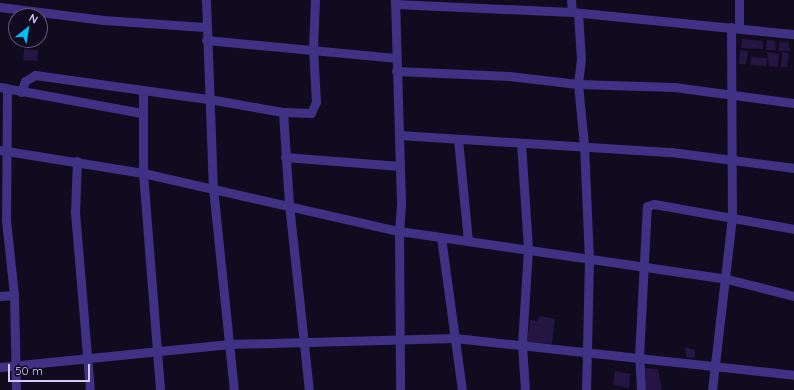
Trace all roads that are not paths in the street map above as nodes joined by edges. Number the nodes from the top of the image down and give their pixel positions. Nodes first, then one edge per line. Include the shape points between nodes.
1 (206, 0) edge
2 (315, 0) edge
3 (571, 0) edge
4 (739, 0) edge
5 (395, 2) edge
6 (0, 7) edge
7 (575, 13) junction
8 (205, 27) junction
9 (735, 28) junction
10 (794, 34) edge
11 (206, 40) junction
12 (313, 49) junction
13 (395, 58) junction
14 (396, 72) junction
15 (578, 84) junction
16 (4, 88) edge
17 (143, 90) junction
18 (22, 92) junction
19 (732, 96) junction
20 (209, 99) junction
21 (794, 103) edge
22 (283, 112) junction
23 (142, 113) junction
24 (399, 134) junction
25 (458, 139) junction
26 (521, 143) junction
27 (584, 145) junction
28 (3, 150) edge
29 (285, 157) junction
30 (733, 160) junction
31 (77, 161) junction
32 (400, 166) junction
33 (794, 168) edge
34 (143, 173) junction
35 (213, 188) junction
36 (289, 204) junction
37 (732, 218) junction
38 (3, 220) edge
39 (794, 229) edge
40 (398, 231) junction
41 (441, 237) junction
42 (468, 241) junction
43 (528, 249) junction
44 (589, 260) junction
45 (644, 268) junction
46 (723, 278) junction
47 (14, 295) junction
48 (0, 296) edge
49 (794, 296) edge
50 (455, 338) junction
51 (400, 340) junction
52 (230, 344) junction
53 (305, 344) junction
54 (522, 345) junction
55 (157, 351) junction
56 (588, 352) junction
57 (639, 357) junction
58 (89, 359) junction
59 (15, 366) junction
60 (0, 367) edge
61 (714, 367) junction
62 (794, 375) edge
63 (16, 390) edge
64 (90, 390) edge
65 (160, 390) edge
66 (234, 390) edge
67 (309, 390) edge
68 (400, 390) edge
69 (462, 390) edge
70 (525, 390) edge
71 (586, 390) edge
72 (641, 390) edge
73 (712, 390) edge

1 - 8 street
2 - 12 street
3 - 7 street
4 - 9 street
5 - 7 street
5 - 13 street
6 - 8 street via 103,20
7 - 9 street
7 - 15 street via 581,59
8 - 11 street
9 - 10 street
9 - 19 street
11 - 12 street
11 - 20 street
12 - 13 street
12 - 22 street via 315,108 306,114
13 - 14 street
14 - 15 street via 509,76
14 - 24 street
15 - 19 street via 674,87
15 - 27 street
16 - 18 street
16 - 28 street
17 - 18 street via 35,75 25,81
17 - 20 street
17 - 23 street
18 - 23 street via 126,108
19 - 21 street
19 - 30 street
20 - 22 street
20 - 35 street
22 - 29 street
23 - 34 street
24 - 25 street
24 - 32 street
25 - 26 street
25 - 42 street
26 - 27 street
26 - 43 street
27 - 30 street
27 - 44 street
28 - 31 street
28 - 38 street
29 - 32 street
29 - 36 street
30 - 33 street
30 - 37 street
31 - 34 street
31 - 58 street via 75,212
32 - 40 street
34 - 35 street
34 - 55 street
35 - 36 street
35 - 52 street
36 - 40 street
36 - 53 street
37 - 39 street
37 - 45 street via 650,204 646,209
37 - 46 street
38 - 47 street
40 - 41 street
40 - 51 street
41 - 42 street
41 - 50 street
42 - 43 street
43 - 44 street
43 - 54 street
44 - 45 street
44 - 56 street
45 - 46 street
45 - 57 street
46 - 49 street
46 - 61 street
47 - 48 street
47 - 59 street
50 - 51 street
50 - 54 street
50 - 69 street
51 - 53 street
51 - 68 street
52 - 53 street
52 - 55 street
52 - 66 street
53 - 67 street
54 - 56 street
54 - 70 street
55 - 58 street
55 - 65 street
56 - 57 street
56 - 71 street
57 - 61 street
57 - 72 street
58 - 59 street
58 - 64 street
59 - 60 street
59 - 63 street
61 - 62 street
61 - 73 street

